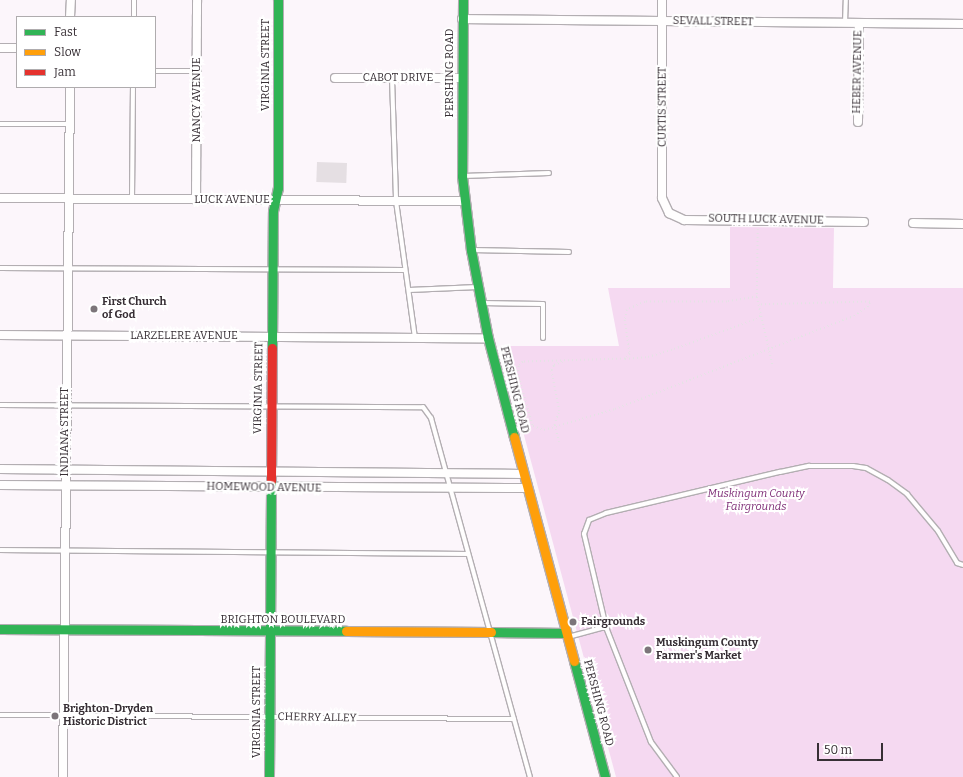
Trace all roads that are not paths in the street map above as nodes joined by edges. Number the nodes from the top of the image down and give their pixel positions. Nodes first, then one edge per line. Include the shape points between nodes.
1 (70, 0) edge
2 (134, 0) edge
3 (197, 0) edge
4 (278, 0) edge
5 (463, 0) edge
6 (662, 0) edge
7 (846, 0) edge
8 (70, 16) edge
9 (134, 16) edge
10 (462, 19) junction
11 (662, 22) junction
12 (845, 23) junction
13 (859, 23) junction
14 (963, 24) edge
15 (0, 48) edge
16 (16, 48) edge
17 (156, 71) edge
18 (197, 72) junction
19 (335, 78) dead end
20 (392, 78) junction
21 (462, 78) junction
22 (70, 88) edge
23 (133, 88) edge
24 (858, 122) dead end
25 (0, 124) edge
26 (69, 124) junction
27 (549, 173) dead end
28 (462, 176) junction
29 (0, 198) edge
30 (69, 198) junction
31 (132, 199) junction
32 (196, 200) junction
33 (275, 200) junction
34 (396, 201) junction
35 (464, 201) junction
36 (669, 213) joint
37 (864, 222) dead end
38 (913, 223) dead end
39 (963, 224) edge
40 (471, 250) junction
41 (569, 252) dead end
42 (66, 267) junction
43 (0, 268) edge
44 (273, 270) junction
45 (405, 270) junction
46 (478, 287) junction
47 (409, 290) junction
48 (481, 303) junction
49 (0, 335) edge
50 (66, 336) junction
51 (272, 337) junction
52 (415, 338) junction
53 (488, 338) junction
54 (543, 338) dead end
55 (0, 405) edge
56 (65, 405) junction
57 (271, 406) junction
58 (0, 469) edge
59 (65, 470) junction
60 (270, 471) junction
61 (445, 473) junction
62 (523, 474) junction
63 (0, 485) edge
64 (65, 486) junction
65 (270, 488) junction
66 (527, 488) junction
67 (450, 489) junction
68 (0, 550) edge
69 (65, 550) junction
70 (270, 552) junction
71 (467, 554) junction
72 (963, 565) edge
73 (606, 627) junction
74 (0, 629) edge
75 (64, 630) junction
76 (270, 632) junction
77 (489, 634) junction
78 (567, 635) junction
79 (0, 715) edge
80 (63, 715) junction
81 (270, 717) junction
82 (514, 720) junction
83 (63, 777) edge
84 (269, 777) edge
85 (530, 777) edge
86 (605, 777) edge
87 (677, 777) edge

1 - 8 street
2 - 9 lane
3 - 18 street, NANCY AVENUE
4 - 33 street, VIRGINIA STREET
5 - 10 street, PERSHING ROAD
6 - 11 street, CURTIS STREET
7 - 12 lane
10 - 11 street, SEVALL STREET
10 - 21 street, PERSHING ROAD
11 - 12 street, SEVALL STREET
11 - 36 street, CURTIS STREET via 662,198
12 - 13 street, SEVALL STREET
13 - 14 street, SEVALL STREET
13 - 24 street, HEBER AVENUE
15 - 16 street
17 - 18 lane
18 - 32 street, NANCY AVENUE
19 - 20 street, CABOT DRIVE
20 - 21 street, CABOT DRIVE
20 - 34 lane
21 - 28 street, PERSHING ROAD
22 - 26 street, INDIANA STREET
23 - 31 lane
25 - 26 lane
26 - 30 street, INDIANA STREET
27 - 28 lane
28 - 35 street, PERSHING ROAD
29 - 30 street, LUCK AVENUE
30 - 31 street, LUCK AVENUE
30 - 42 street, INDIANA STREET
31 - 32 street, LUCK AVENUE
32 - 33 street, LUCK AVENUE
33 - 34 street, LUCK AVENUE
33 - 44 street, VIRGINIA STREET
34 - 35 street, LUCK AVENUE
34 - 45 lane
35 - 40 street, PERSHING ROAD
36 - 37 street, SOUTH LUCK AVENUE via 684,220
38 - 39 street
40 - 41 lane
40 - 46 street, PERSHING ROAD
42 - 43 lane
42 - 44 lane
42 - 50 street, INDIANA STREET
44 - 45 lane
44 - 51 street, VIRGINIA STREET
45 - 47 lane
46 - 47 lane
46 - 48 street, PERSHING ROAD
47 - 52 lane
48 - 53 street, PERSHING ROAD
48 - 54 lane via 543,304
49 - 50 street, LARZELERE AVENUE
50 - 51 street, LARZELERE AVENUE
50 - 56 street, INDIANA STREET
51 - 52 street, LARZELERE AVENUE
51 - 57 street, VIRGINIA STREET
52 - 53 street, LARZELERE AVENUE
53 - 62 street, PERSHING ROAD
55 - 56 lane
56 - 57 lane
56 - 59 street, INDIANA STREET
57 - 60 street, VIRGINIA STREET
57 - 61 lane via 423,407 431,418
58 - 59 street, HOMEWOOD AVENUE
59 - 60 street, HOMEWOOD AVENUE
59 - 64 street, INDIANA STREET
60 - 61 street, HOMEWOOD AVENUE
60 - 65 street, VIRGINIA STREET
61 - 62 street, HOMEWOOD AVENUE
61 - 67 lane
62 - 66 street, PERSHING ROAD
63 - 64 street, HOMEWOOD AVENUE
64 - 65 street, HOMEWOOD AVENUE
64 - 69 street, INDIANA STREET
65 - 67 street, HOMEWOOD AVENUE
65 - 70 street, VIRGINIA STREET
66 - 67 street, HOMEWOOD AVENUE
66 - 78 street, PERSHING ROAD
67 - 71 lane
68 - 69 lane
69 - 70 lane
69 - 75 street, INDIANA STREET
70 - 71 lane
70 - 76 street, VIRGINIA STREET
71 - 77 lane
72 - 73 lane via 957,564 920,507 888,480 866,468 810,466 606,513 590,520 584,534
73 - 78 lane
73 - 87 lane via 651,742
74 - 75 street, BRIGHTON BOULEVARD
75 - 76 street, BRIGHTON BOULEVARD
75 - 80 street, INDIANA STREET
76 - 77 street, BRIGHTON BOULEVARD
76 - 81 street, VIRGINIA STREET
77 - 78 street, BRIGHTON BOULEVARD
77 - 82 lane
78 - 86 street, PERSHING ROAD
79 - 80 lane, CHERRY ALLEY
80 - 81 lane, CHERRY ALLEY
80 - 83 street, INDIANA STREET
81 - 82 lane, CHERRY ALLEY
81 - 84 street, VIRGINIA STREET
82 - 85 lane

